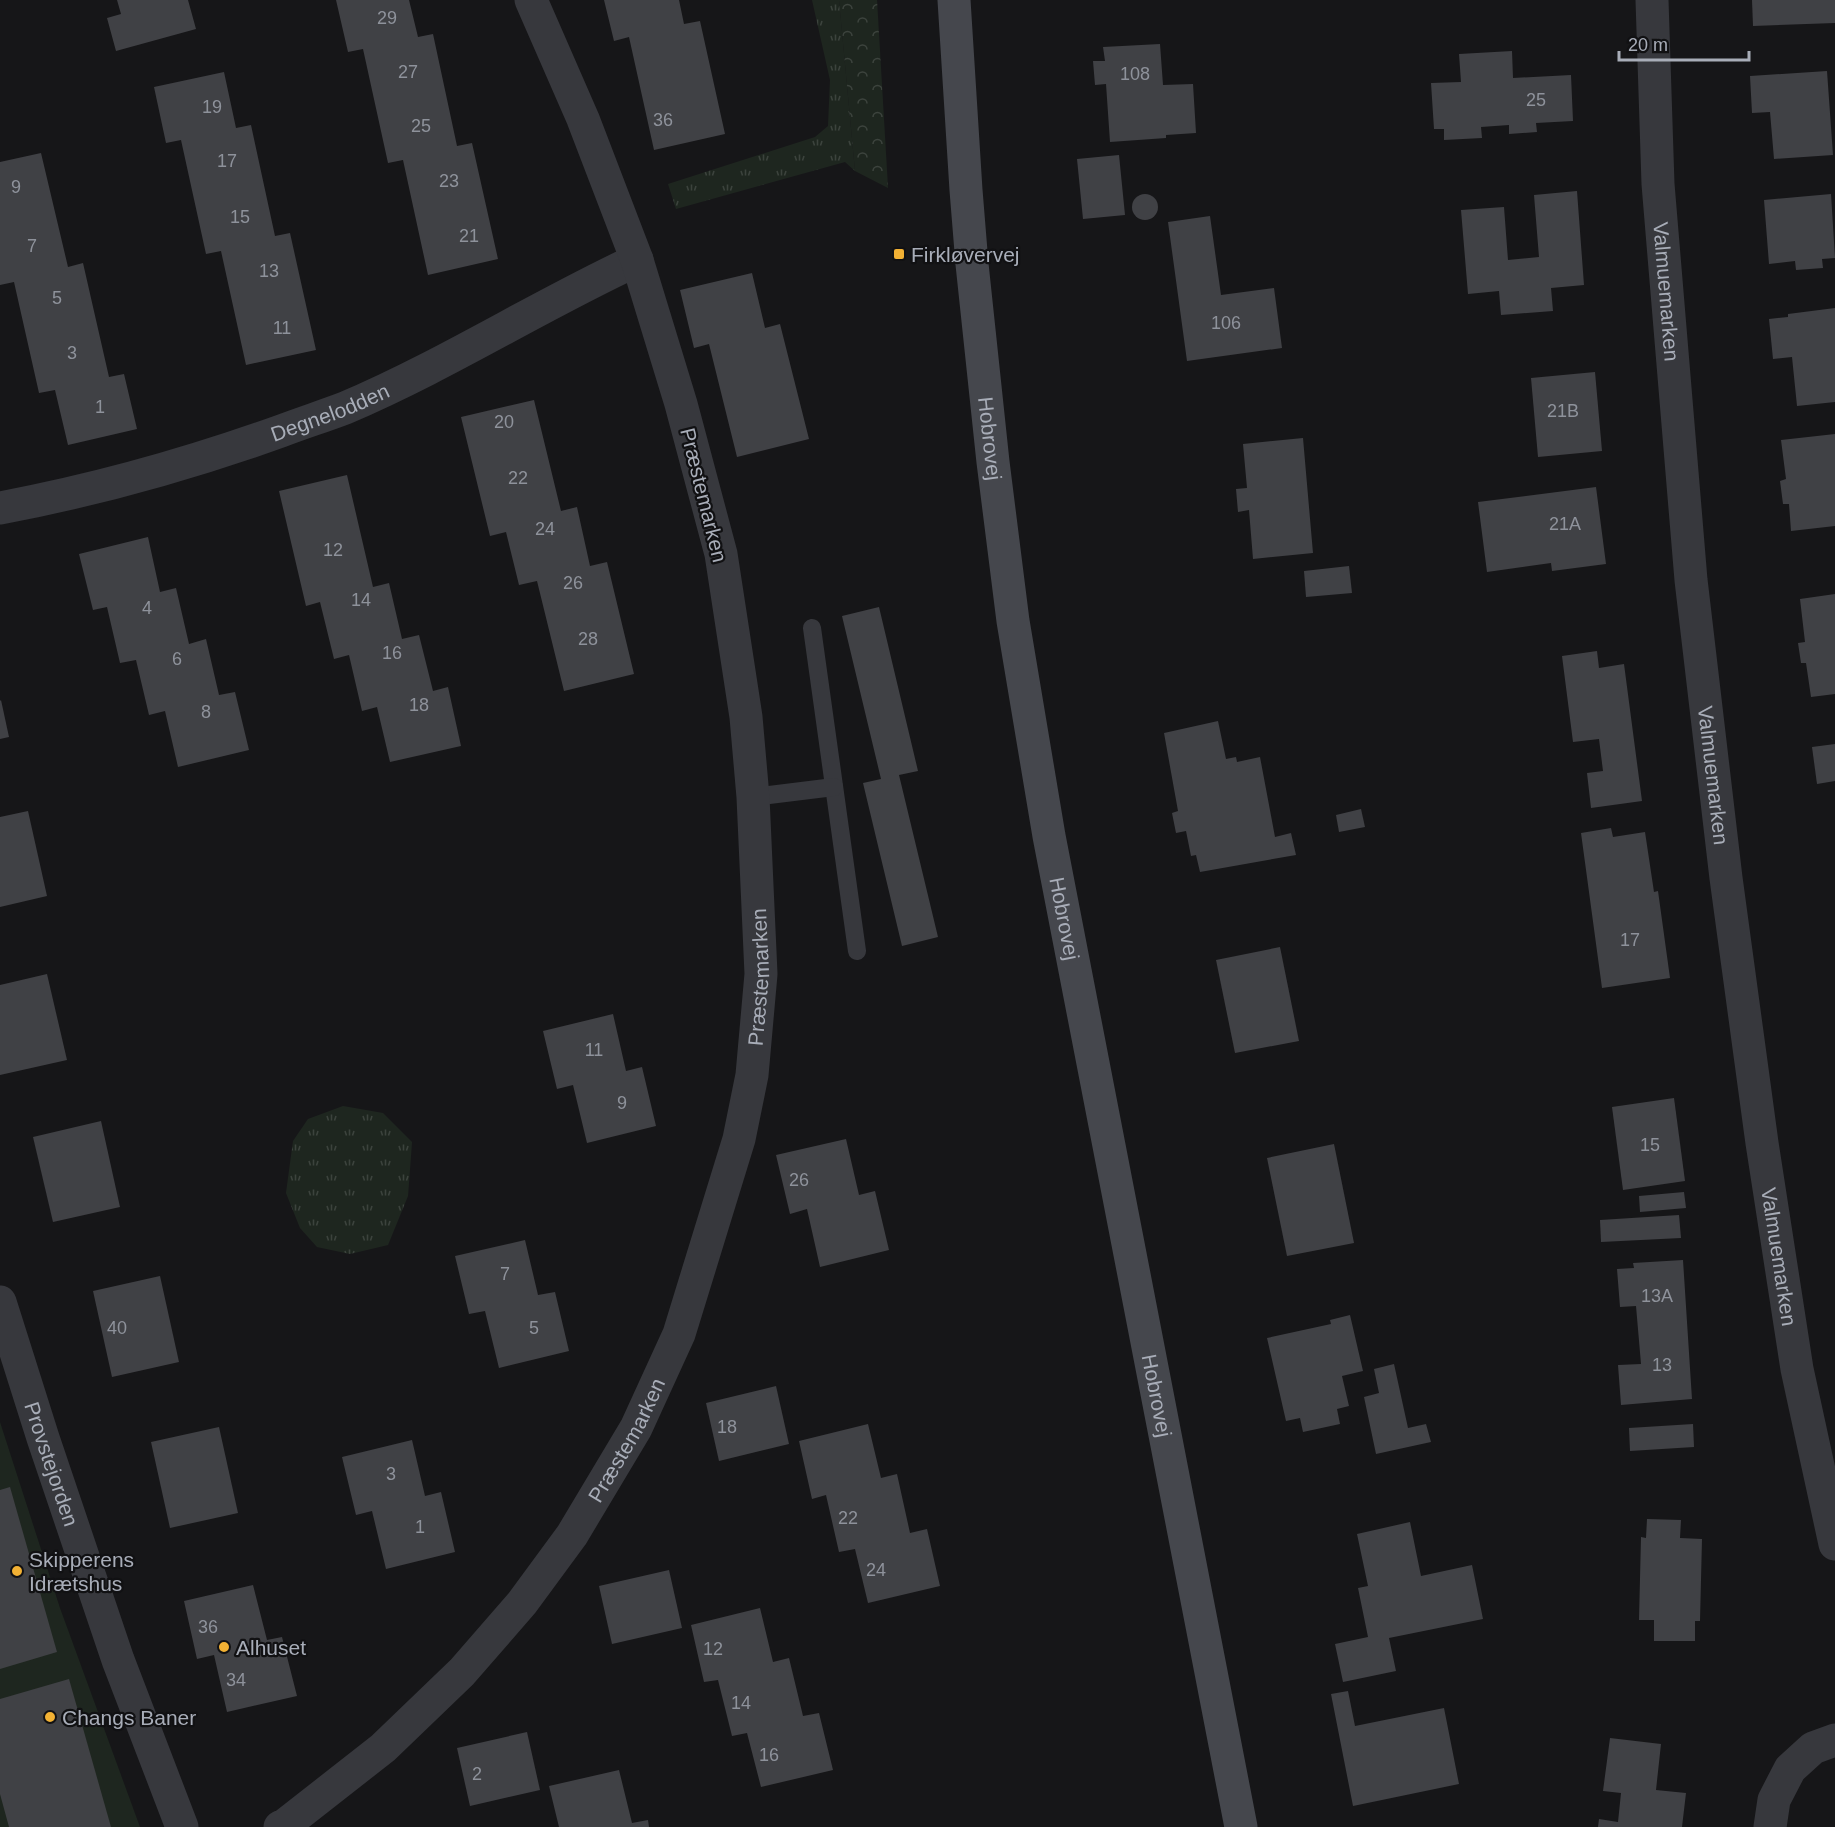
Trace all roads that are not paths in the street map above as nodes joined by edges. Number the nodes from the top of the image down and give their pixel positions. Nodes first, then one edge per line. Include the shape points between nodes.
1 (531, 0) edge
2 (954, 0) edge
3 (1652, 0) edge
4 (637, 260) junction
5 (0, 508) edge
6 (812, 628) dead end
7 (834, 787) junction
8 (753, 797) junction
9 (857, 951) dead end
10 (0, 1302) edge
11 (1835, 1544) edge
12 (1835, 1740) edge
13 (182, 1827) edge
14 (280, 1827) edge
15 (1241, 1827) edge
16 (1770, 1827) edge

1 - 4 street, Præstemarken via 584,119
2 - 15 main road, Hobrovej via 972,264 1014,621 1049,836
3 - 11 street, Valmuemarken via 1661,231 1691,580 1726,878 1761,1143 1795,1358
4 - 5 street, Degnelodden via 345,408 151,474
4 - 8 street, Præstemarken via 721,554 746,717
6 - 7 lane
7 - 8 lane
7 - 9 lane
8 - 14 street, Præstemarken via 761,974 752,1075 739,1139 679,1334 623,1452 572,1535 522,1604 462,1672 383,1748
10 - 13 street, Provstejorden via 115,1649
12 - 16 street via 1814,1748 1790,1769 1774,1800

